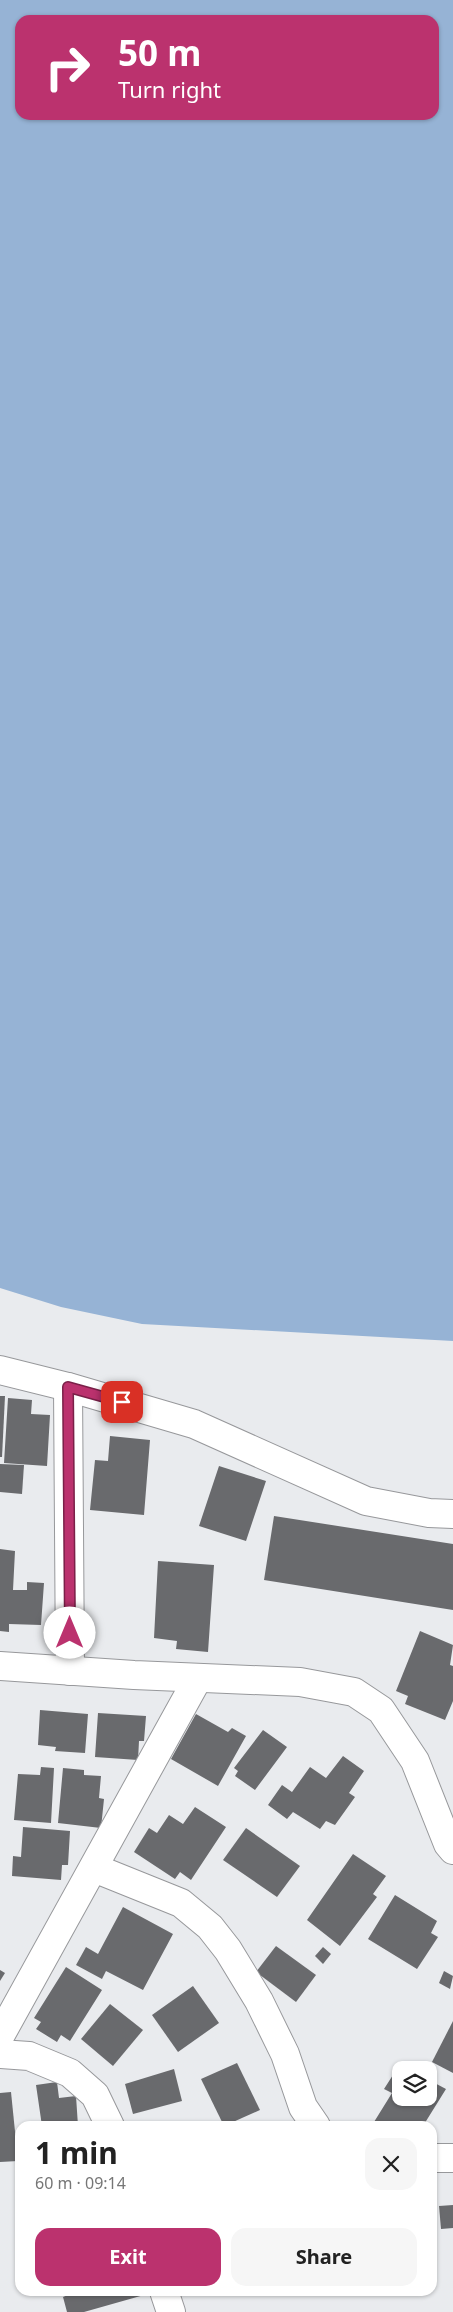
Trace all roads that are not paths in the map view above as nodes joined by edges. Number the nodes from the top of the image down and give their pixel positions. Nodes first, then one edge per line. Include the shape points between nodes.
1 (0, 1370) edge
2 (68, 1387) junction
3 (453, 1514) edge
4 (0, 1666) edge
5 (70, 1670) junction
6 (198, 1678) junction
7 (453, 1850) edge
8 (94, 1868) junction
9 (0, 2036) edge
10 (0, 2054) edge
11 (108, 2121) edge
12 (313, 2121) edge
13 (437, 2158) edge
14 (453, 2158) edge
15 (166, 2296) edge
16 (171, 2312) edge

1 - 2 street
2 - 3 street via 194,1424 366,1501 429,1513
2 - 5 street
4 - 5 street
5 - 6 street
6 - 7 street via 300,1682 354,1692 381,1710 415,1761
6 - 8 street
8 - 9 street
8 - 12 street via 181,1903 210,1927 259,2001 285,2054 303,2107
10 - 11 street via 29,2056 70,2073 95,2095
13 - 14 street
15 - 16 street

